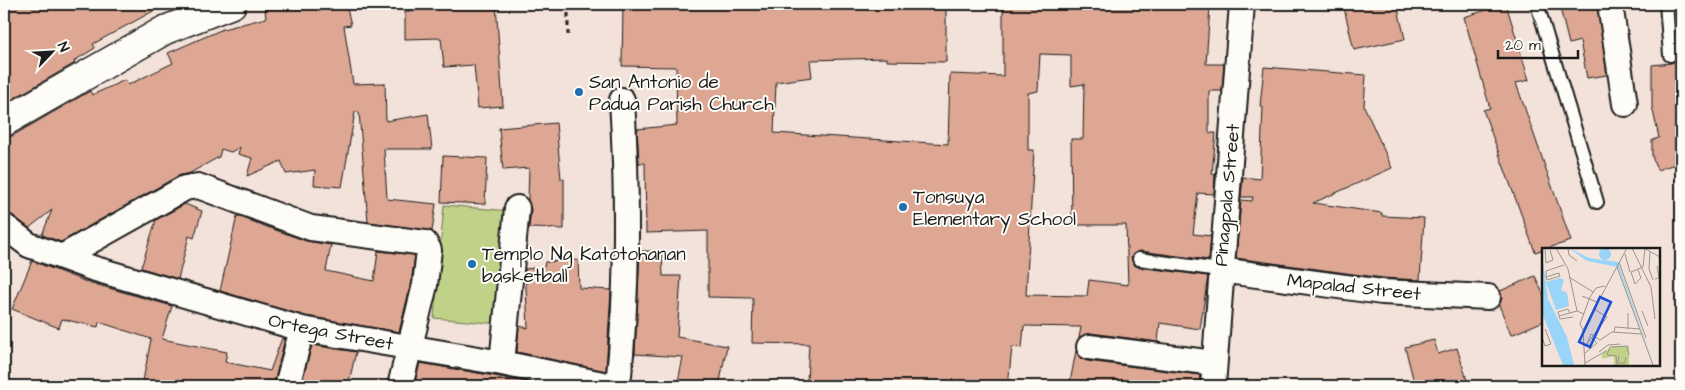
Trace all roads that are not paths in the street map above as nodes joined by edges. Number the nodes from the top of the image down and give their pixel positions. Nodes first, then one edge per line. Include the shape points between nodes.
1 (232, 4) edge
2 (1242, 4) edge
3 (1536, 4) edge
4 (1610, 4) edge
5 (1666, 4) edge
6 (1670, 56) dead end
7 (622, 100) dead end
8 (1625, 104) dead end
9 (4, 122) edge
10 (1597, 202) dead end
11 (517, 208) dead end
12 (4, 226) edge
13 (62, 257) junction
14 (1139, 259) dead end
15 (1220, 270) junction
16 (1488, 296) dead end
17 (302, 329) junction
18 (409, 346) junction
19 (1088, 347) dead end
20 (502, 362) junction
21 (1214, 375) edge
22 (287, 386) edge
23 (400, 386) edge
24 (612, 386) edge
25 (618, 386) edge

1 - 9 main road via 166,30
2 - 15 street, Pinagpala Street
3 - 10 lane
4 - 8 street
5 - 6 lane
7 - 25 street via 627,212 626,311
11 - 20 street
12 - 13 street, Ortega Street via 30,245
13 - 17 street, Ortega Street
13 - 18 street via 185,188 198,186 311,228 418,241 425,243 429,250 425,285
14 - 15 lane
15 - 16 street, Mapalad Street via 1382,292
15 - 21 street, Pinagpala Street
17 - 18 street, Ortega Street
17 - 22 street
18 - 20 street, Ortega Street
18 - 23 street
19 - 21 street
20 - 24 street, Ortega Street

